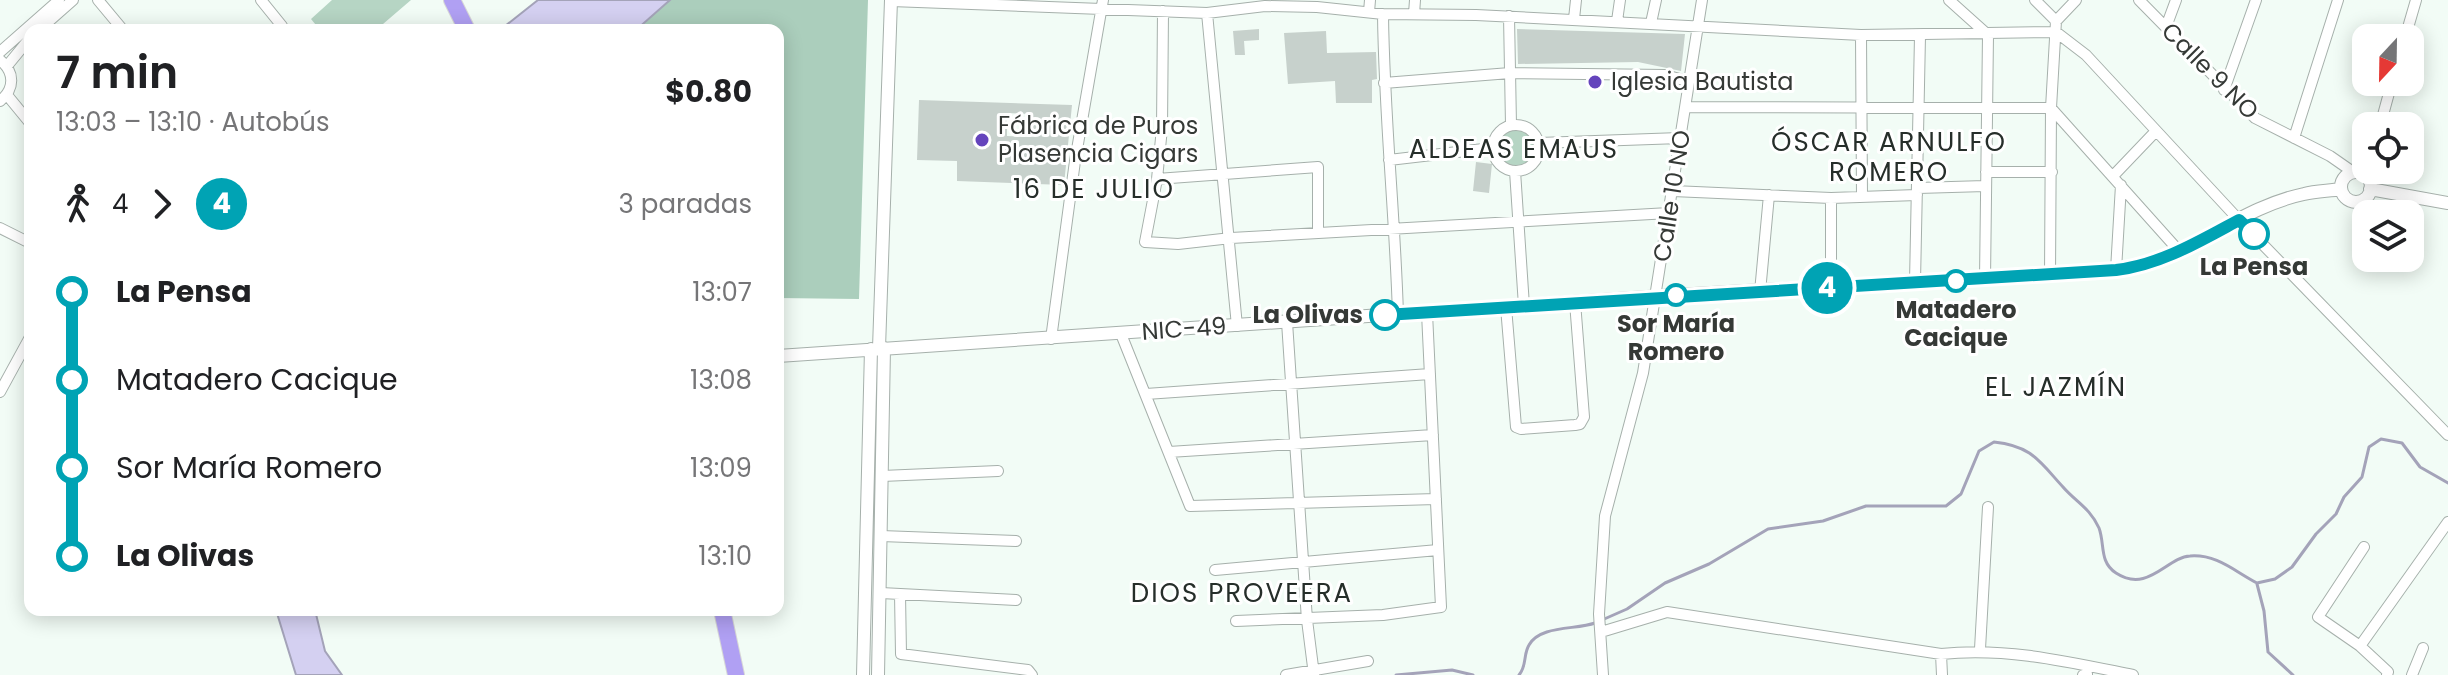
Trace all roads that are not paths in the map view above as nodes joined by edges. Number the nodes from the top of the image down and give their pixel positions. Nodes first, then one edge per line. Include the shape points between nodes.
1 (59, 0) edge
2 (73, 0) edge
3 (98, 0) edge
4 (261, 0) edge
5 (452, 0) edge
6 (891, 0) edge
7 (1370, 0) edge
8 (1415, 0) edge
9 (1478, 0) edge
10 (1576, 0) edge
11 (1620, 0) edge
12 (1656, 0) edge
13 (1702, 0) edge
14 (1949, 0) edge
15 (2035, 0) edge
16 (2076, 0) edge
17 (2139, 0) edge
18 (2176, 0) edge
19 (2256, 0) edge
20 (2338, 0) edge
21 (2416, 0) edge
22 (1102, 4) edge
23 (1317, 4) edge
24 (1163, 11) junction
25 (1369, 12) junction
26 (1207, 13) junction
27 (1383, 14) junction
28 (1414, 14) junction
29 (1476, 15) junction
30 (1509, 16) junction
31 (1574, 19) junction
32 (1617, 21) junction
33 (1651, 23) junction
34 (32, 24) edge
35 (46, 24) edge
36 (118, 24) edge
37 (280, 24) edge
38 (464, 24) edge
39 (1698, 24) junction
40 (2409, 24) edge
41 (2056, 27) junction
42 (2166, 27) junction
43 (24, 31) edge
44 (1861, 35) junction
45 (1988, 35) junction
46 (1920, 36) junction
47 (24, 44) edge
48 (0, 52) edge
49 (4, 63) edge
50 (1510, 73) junction
51 (1687, 81) junction
52 (1384, 83) junction
53 (2224, 90) junction
54 (4, 98) edge
55 (1685, 107) junction
56 (1986, 107) junction
57 (2051, 108) junction
58 (1861, 109) junction
59 (1919, 110) junction
60 (24, 117) edge
61 (1511, 125) junction
62 (2156, 131) junction
63 (1680, 138) junction
64 (2294, 138) junction
65 (1539, 143) junction
66 (1492, 148) junction
67 (1389, 160) junction
68 (2352, 167) edge
69 (1515, 171) junction
70 (1986, 172) junction
71 (2052, 172) junction
72 (1224, 173) junction
73 (2352, 175) edge
74 (2113, 176) junction
75 (1157, 179) junction
76 (2367, 184) edge
77 (2121, 185) junction
78 (1985, 186) junction
79 (2341, 189) junction
80 (2370, 189) junction
81 (1673, 191) junction
82 (1918, 192) junction
83 (1769, 195) junction
84 (1862, 197) junction
85 (1831, 198) junction
86 (2448, 203) edge
87 (1669, 213) junction
88 (2239, 220) junction
89 (1520, 221) junction
90 (0, 228) edge
91 (1395, 229) junction
92 (1318, 233) junction
93 (1231, 238) junction
94 (24, 240) edge
95 (2179, 251) junction
96 (2116, 270) junction
97 (2050, 275) junction
98 (1985, 279) junction
99 (1915, 282) junction
100 (1831, 288) junction
101 (1760, 292) junction
102 (1657, 297) junction
103 (1575, 302) junction
104 (1524, 306) junction
105 (1506, 307) junction
106 (1427, 313) junction
107 (1398, 315) junction
108 (1287, 322) junction
109 (1237, 326) junction
110 (1121, 334) junction
111 (1051, 339) junction
112 (24, 348) edge
113 (878, 348) junction
114 (784, 356) edge
115 (1430, 374) junction
116 (1291, 385) junction
117 (0, 391) edge
118 (1146, 394) junction
119 (1433, 435) junction
120 (2448, 435) edge
121 (1295, 444) junction
122 (1169, 452) junction
123 (998, 471) dead end
124 (882, 476) junction
125 (1436, 499) junction
126 (1299, 503) junction
127 (1988, 507) dead end
128 (2448, 522) edge
129 (881, 536) junction
130 (1016, 541) dead end
131 (2364, 547) dead end
132 (1438, 550) junction
133 (1303, 560) junction
134 (1215, 570) dead end
135 (865, 591) junction
136 (881, 593) junction
137 (900, 594) junction
138 (1016, 600) dead end
139 (723, 616) edge
140 (1307, 620) junction
141 (1236, 621) dead end
142 (1601, 629) junction
143 (2360, 646) junction
144 (2423, 648) dead end
145 (1980, 649) junction
146 (1941, 654) junction
147 (1368, 661) dead end
148 (1313, 672) edge
149 (2085, 672) edge
150 (2390, 674) edge
151 (736, 675) edge
152 (863, 675) edge
153 (878, 675) edge
154 (1032, 675) edge
155 (1286, 675) edge
156 (1603, 675) edge
157 (1942, 675) edge
158 (2133, 675) edge
159 (2412, 675) edge

1 - 34 street
2 - 35 street
3 - 36 street
4 - 37 street
5 - 38 highway
6 - 22 street
6 - 113 street
7 - 25 street
8 - 28 street
9 - 29 street
10 - 31 street
11 - 32 street
12 - 33 street
13 - 39 street, Calle 10 NO
14 - 45 street
15 - 41 street
16 - 41 street
17 - 42 street, Calle 9 NO
18 - 42 street
19 - 53 street
20 - 64 street
21 - 40 street
22 - 24 street
22 - 111 street
23 - 25 street
23 - 26 street
24 - 26 street
24 - 75 street
25 - 27 street
26 - 72 street
27 - 28 street
27 - 52 street
28 - 29 street
29 - 30 street
30 - 31 street
30 - 50 street
31 - 32 street
32 - 33 street
33 - 39 street
39 - 44 street
39 - 51 street, Calle 10 NO
41 - 45 street
41 - 57 street
41 - 62 street
42 - 53 street, Calle 9 NO
43 - 48 street
44 - 46 street
44 - 58 street
45 - 46 street
45 - 56 street
46 - 59 street
47 - 49 street
49 - 54 street via 12,81
50 - 51 street via 1665,75
50 - 52 street
50 - 61 street
51 - 55 street, Calle 10 NO
52 - 67 street
53 - 64 street, Calle 9 NO via 2255,118
54 - 60 street
55 - 58 street
55 - 63 street, Calle 10 NO
56 - 57 street
56 - 59 street
56 - 70 street
57 - 71 street
57 - 74 street
58 - 59 street
58 - 84 street
59 - 82 street
61 - 65 street via 1529,128
61 - 66 street via 1495,136
62 - 74 street
62 - 88 street
63 - 65 street
63 - 81 street, Calle 10 NO
64 - 68 street, Calle 9 NO
65 - 69 street via 1534,163
66 - 67 street
66 - 69 street via 1497,162
67 - 91 street
69 - 89 street
70 - 71 street
70 - 78 street
71 - 97 street
72 - 75 street
72 - 92 street via 1318,167
72 - 93 street
73 - 79 street via 2343,178
74 - 77 street
75 - 93 street via 1145,242
76 - 80 street
77 - 95 street
77 - 96 street
78 - 82 street
78 - 98 street
79 - 80 street, NIC-49 via 2354,202 2363,200
79 - 88 street, NIC-49 / NIC-49 via 2303,194
80 - 86 street, NIC-49
81 - 83 street
81 - 87 street, Calle 10 NO
82 - 84 street
82 - 99 street
83 - 85 street
83 - 101 street
84 - 85 street
85 - 100 street
87 - 89 street
87 - 102 street, Calle 10 NO
88 - 95 street, NIC-49 / NIC-49
88 - 120 street
89 - 91 street
89 - 104 street
90 - 94 street
91 - 92 street
91 - 107 street
92 - 93 street
93 - 109 street
95 - 96 street, NIC-49 / NIC-49
96 - 97 street, NIC-49 / NIC-49
97 - 98 street, NIC-49 / NIC-49
98 - 99 street, NIC-49 / NIC-49
99 - 100 street, NIC-49 / NIC-49
100 - 101 street, NIC-49 / NIC-49
101 - 102 street, NIC-49 / NIC-49
102 - 103 street, NIC-49 / NIC-49
102 - 142 street, Calle 10 NO via 1605,516
103 - 104 street, NIC-49 / NIC-49
103 - 105 street via 1584,417 1580,424 1561,426 1516,427
104 - 105 street, NIC-49 / NIC-49
105 - 106 street, NIC-49 / NIC-49
106 - 107 street, NIC-49 / NIC-49
106 - 115 street
107 - 108 street, NIC-49 / NIC-49
108 - 109 street, NIC-49 / NIC-49
108 - 116 street
109 - 110 street, NIC-49 / NIC-49
110 - 111 street, NIC-49 / NIC-49
110 - 118 street
111 - 113 street, NIC-49 / NIC-49
112 - 117 street
113 - 114 street, NIC-49 / NIC-49
113 - 124 street
113 - 135 street
115 - 116 street
115 - 119 street
116 - 118 street
116 - 121 street
118 - 122 street
119 - 121 street
119 - 125 street
121 - 122 street
121 - 126 street
122 - 126 street via 1190,506
123 - 124 street
124 - 129 street
125 - 126 street
125 - 132 street
126 - 133 street
127 - 145 street
128 - 143 street
129 - 130 street
129 - 136 street
131 - 143 street via 2318,617
132 - 133 street
132 - 140 street via 1441,607
133 - 134 street
133 - 140 street
135 - 136 street
135 - 152 street
136 - 137 street
136 - 153 street
137 - 138 street
137 - 154 street via 901,654 1028,670
139 - 151 highway
140 - 141 street
140 - 148 street
142 - 146 street via 1667,612
142 - 156 street, Calle 10 NO
143 - 150 street
144 - 159 street
145 - 146 street
145 - 149 street via 2044,657
146 - 157 street
147 - 148 street
148 - 155 street
149 - 158 street

